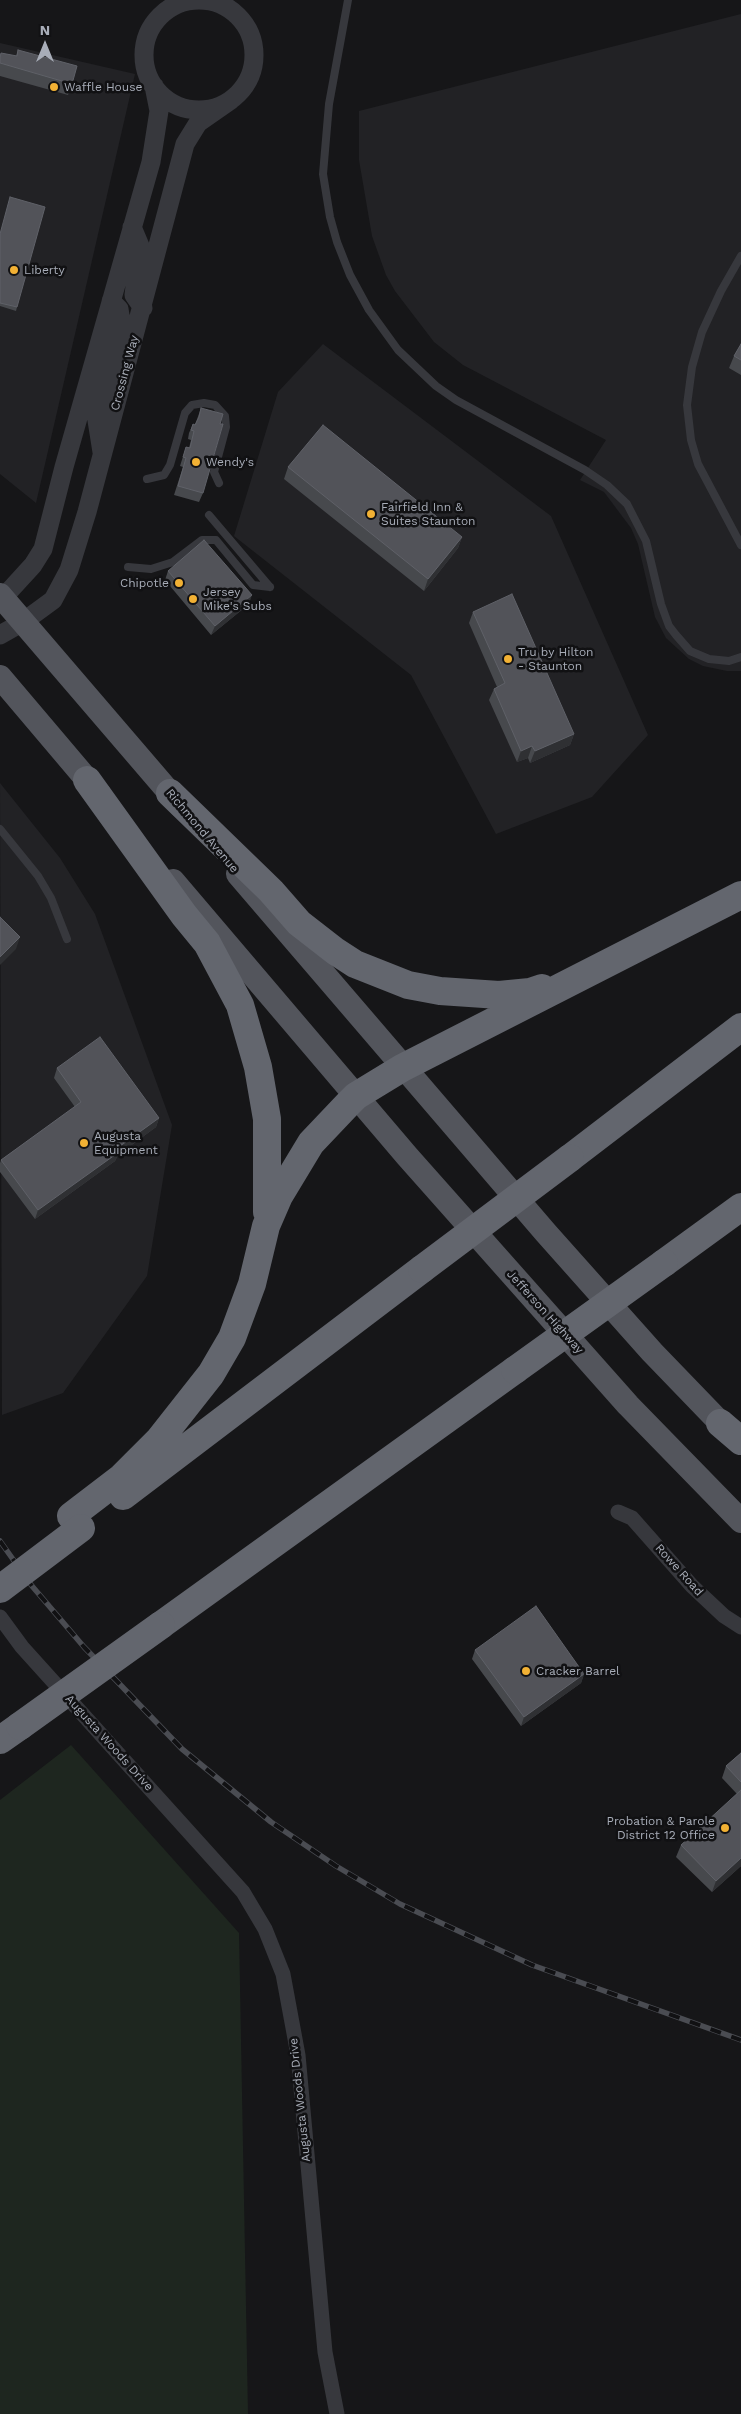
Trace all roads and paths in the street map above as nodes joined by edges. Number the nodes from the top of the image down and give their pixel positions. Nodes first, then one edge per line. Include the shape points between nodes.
1 (237, 0) edge
2 (348, 0) edge
3 (174, 5) edge
4 (244, 23) junction
5 (154, 86) junction
6 (231, 100) junction
7 (132, 227) junction
8 (741, 256) edge
9 (111, 301) junction
10 (143, 308) junction
11 (102, 456) junction
12 (147, 479) dead end
13 (219, 483) dead end
14 (210, 515) dead end
15 (741, 545) edge
16 (128, 566) dead end
17 (1, 598) edge
18 (24, 622) junction
19 (0, 635) edge
20 (741, 656) edge
21 (0, 677) edge
22 (87, 780) junction
23 (170, 793) junction
24 (0, 829) edge
25 (741, 895) edge
26 (67, 939) dead end
27 (584, 974) junction
28 (741, 1027) edge
29 (402, 1068) junction
30 (356, 1096) junction
31 (741, 1207) edge
32 (741, 1214) edge
33 (266, 1226) junction
34 (708, 1231) junction
35 (720, 1423) joint
36 (741, 1442) edge
37 (618, 1512) dead end
38 (741, 1521) edge
39 (76, 1522) junction
40 (0, 1580) edge
41 (0, 1589) edge
42 (0, 1617) edge
43 (741, 1627) edge
44 (10, 1733) edge
45 (338, 2414) edge

1 - 4 street
2 - 20 lane via 330,94 322,174 337,242 369,310 398,350 436,386 585,470 627,504 646,541 669,626 690,651 709,659 729,660
3 - 4 street via 190,1 215,2
3 - 5 street via 155,23 146,39 145,64
4 - 6 street via 250,34 254,58 247,82
5 - 6 street via 172,103 196,109 214,107
5 - 7 street via 159,112 156,134
6 - 10 street, Crossing Way via 198,123 185,144
7 - 9 street
7 - 10 street via 140,246 134,295
8 - 15 lane via 702,332 690,374 687,406 698,464
9 - 11 street via 119,309 122,328 96,414
9 - 17 street via 43,549 33,565
10 - 11 street, Crossing Way
11 - 18 street, Crossing Way via 69,570 53,600
12 - 13 lane via 164,475 170,465 185,412 192,405 204,402 216,405 225,416 226,427 214,472
14 - 16 lane via 270,587 253,585 216,540 202,540 173,562 151,569
17 - 18 main road, Richmond Avenue
18 - 19 street, Crossing Way
18 - 23 main road, Richmond Avenue
21 - 22 main road
22 - 30 main road
22 - 33 highway via 207,943 240,1005 258,1067 267,1118
23 - 27 highway via 271,891 299,923 335,951 383,976 440,991 499,995 530,992
23 - 29 main road, Richmond Avenue
24 - 26 lane via 38,876
25 - 27 highway
27 - 29 highway
28 - 39 highway, bridge via 422,1269
29 - 30 highway
29 - 35 main road via 612,1307
30 - 33 highway via 303,1154
30 - 38 main road, Jefferson Highway via 628,1405
31 - 34 highway
32 - 34 highway
33 - 39 highway via 246,1302 232,1338 211,1374 159,1440
34 - 44 highway, bridge
35 - 36 highway
37 - 43 street, Rowe Road via 632,1518 692,1586
39 - 40 highway
39 - 41 highway, bridge
42 - 45 street, Augusta Woods Drive via 22,1647 243,1892 265,1929 282,1974 298,2055 325,2352

